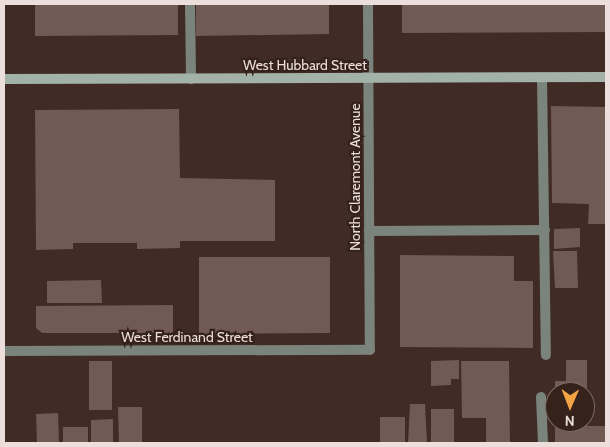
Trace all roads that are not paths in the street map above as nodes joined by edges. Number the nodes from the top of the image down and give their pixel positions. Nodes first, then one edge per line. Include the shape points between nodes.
1 (190, 4) edge
2 (368, 4) edge
3 (606, 77) edge
4 (369, 78) junction
5 (542, 78) junction
6 (4, 79) edge
7 (191, 79) junction
8 (369, 230) junction
9 (545, 230) junction
10 (370, 350) joint
11 (4, 351) edge
12 (546, 355) dead end
13 (541, 397) dead end
14 (543, 443) edge

1 - 7 street
2 - 4 street, North Claremont Avenue
3 - 5 street, West Hubbard Street
4 - 5 street, West Hubbard Street
4 - 7 street, West Hubbard Street
4 - 8 street, North Claremont Avenue
5 - 9 street
6 - 7 street, West Hubbard Street
8 - 9 street
8 - 10 street, North Claremont Avenue
9 - 12 street
10 - 11 street, West Ferdinand Street
13 - 14 street

